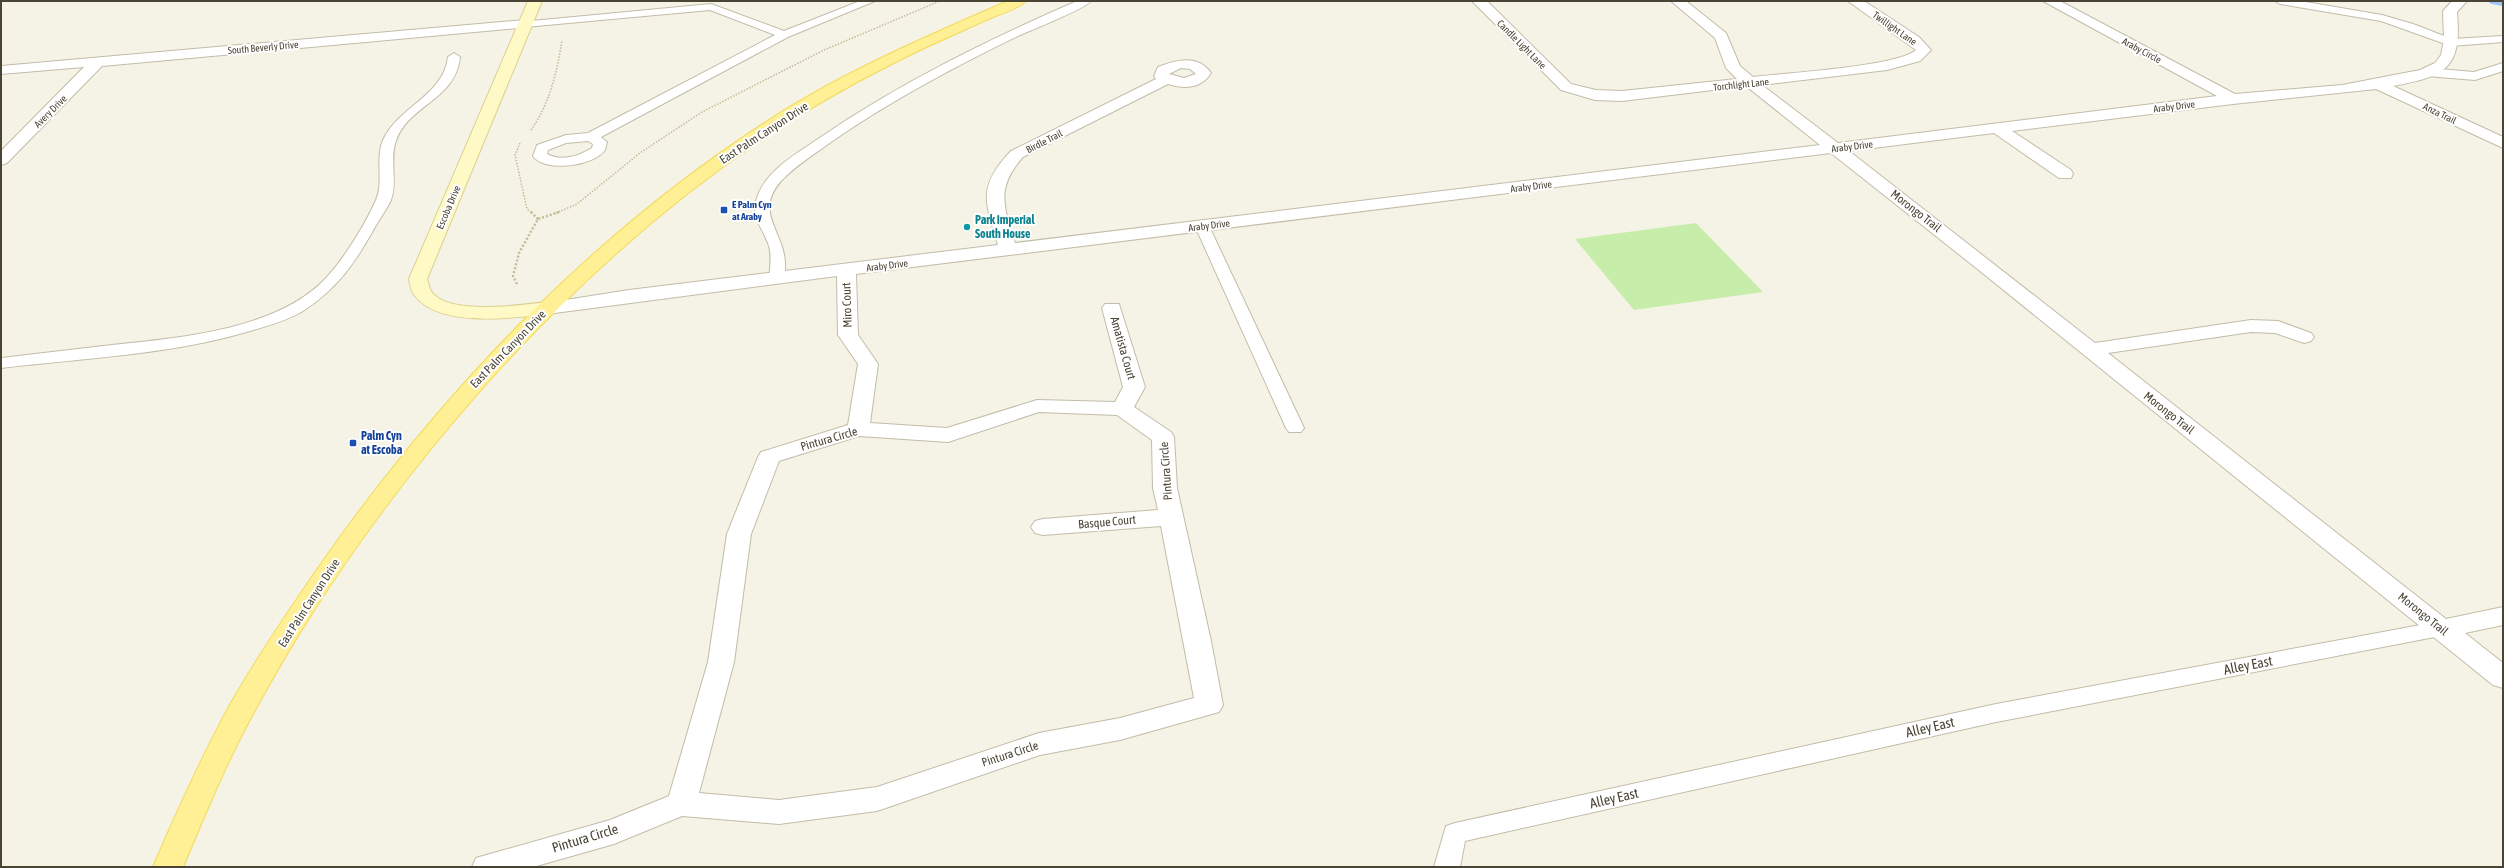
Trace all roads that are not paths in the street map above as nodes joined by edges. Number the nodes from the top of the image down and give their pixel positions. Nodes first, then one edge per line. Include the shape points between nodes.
1 (535, 1) edge
2 (870, 1) edge
3 (1019, 1) edge
4 (1086, 1) edge
5 (1479, 1) edge
6 (1678, 1) edge
7 (1855, 1) edge
8 (2050, 1) edge
9 (2280, 1) edge
10 (2460, 1) edge
11 (712, 4) edge
12 (525, 24) junction
13 (784, 35) junction
14 (2503, 39) edge
15 (2451, 43) junction
16 (454, 57) dead end
17 (1915, 58) joint
18 (98, 61) junction
19 (2503, 67) edge
20 (1, 70) edge
21 (2427, 72) junction
22 (1165, 80) dead end
23 (1751, 83) junction
24 (2377, 84) junction
25 (1566, 87) joint
26 (2233, 99) junction
27 (1997, 128) junction
28 (591, 137) dead end
29 (2503, 143) edge
30 (1835, 148) junction
31 (1, 160) edge
32 (2065, 174) dead end
33 (1202, 226) junction
34 (1008, 250) junction
35 (846, 270) junction
36 (777, 279) junction
37 (547, 308) junction
38 (1112, 308) dead end
39 (2304, 337) dead end
40 (2089, 350) junction
41 (1, 363) edge
42 (1122, 409) junction
43 (1295, 428) dead end
44 (858, 429) junction
45 (1170, 517) junction
46 (1043, 527) dead end
47 (2503, 616) edge
48 (2442, 629) junction
49 (2503, 678) edge
50 (681, 804) junction
51 (168, 867) edge
52 (487, 867) edge
53 (1447, 867) edge

1 - 12 street, Escoba Drive
2 - 13 lane
3 - 37 main road, East Palm Canyon Drive via 910,49 835,88 748,140 668,201 585,270
4 - 36 lane via 992,42 924,78 853,121 785,169 768,189 762,203 763,223 776,246
5 - 25 street, Candle Light Lane
6 - 23 street, Morongo Trail via 1722,36 1733,68
7 - 17 street, Twillight Lane via 1914,40 1924,50
8 - 26 street, Araby Circle
9 - 15 lane via 2382,18
10 - 15 street, Araby Drive via 2450,11
11 - 12 lane
11 - 13 lane
12 - 18 street, South Beverly Drive
12 - 37 street, Escoba Drive via 418,279 418,288 423,296 437,305 476,313
13 - 28 lane
14 - 15 lane
15 - 21 street, Araby Drive via 2451,49 2441,66
16 - 41 lane via 453,68 446,82 404,118 389,141 384,199 350,258 330,283 296,308 263,322 223,334 175,343
17 - 23 street, Torchlight Lane via 1887,66
18 - 20 street, South Beverly Drive
18 - 31 street, Avery Drive
19 - 21 lane via 2475,76
21 - 24 street, Araby Drive
22 - 34 street, Birdle Trail via 1017,154 1003,167 994,186 994,192
23 - 25 street, Torchlight Lane via 1622,96 1596,95
23 - 30 street, Morongo Trail
24 - 26 street, Araby Drive
24 - 29 street, Anza Trail
26 - 27 street, Araby Drive
27 - 30 street, Araby Drive
27 - 32 street
30 - 33 street, Araby Drive
30 - 40 street, Morongo Trail
33 - 34 street, Araby Drive
33 - 43 lane
34 - 35 street, Araby Drive
35 - 36 street, Araby Drive
35 - 44 street, Miro Court via 848,336 868,364
36 - 37 street, Araby Drive
37 - 51 main road, East Palm Canyon Drive via 435,428 386,489 328,574 254,688 197,800
38 - 42 street, Amatista Court via 1134,387
39 - 40 street via 2278,327 2251,326
40 - 48 street, Morongo Trail
42 - 44 street, Pintura Circle via 1037,406 948,435
42 - 45 street, Pintura Circle via 1164,436 1165,488
44 - 50 street, Pintura Circle via 769,457 739,534 721,662
45 - 46 street, Basque Court
45 - 50 street, Pintura Circle via 1198,641 1209,705 1120,729 1039,744 877,799 779,812
47 - 48 street
48 - 49 street, Morongo Trail
48 - 53 lane, Alley East via 1996,713 1455,833
50 - 52 street, Pintura Circle via 614,831

